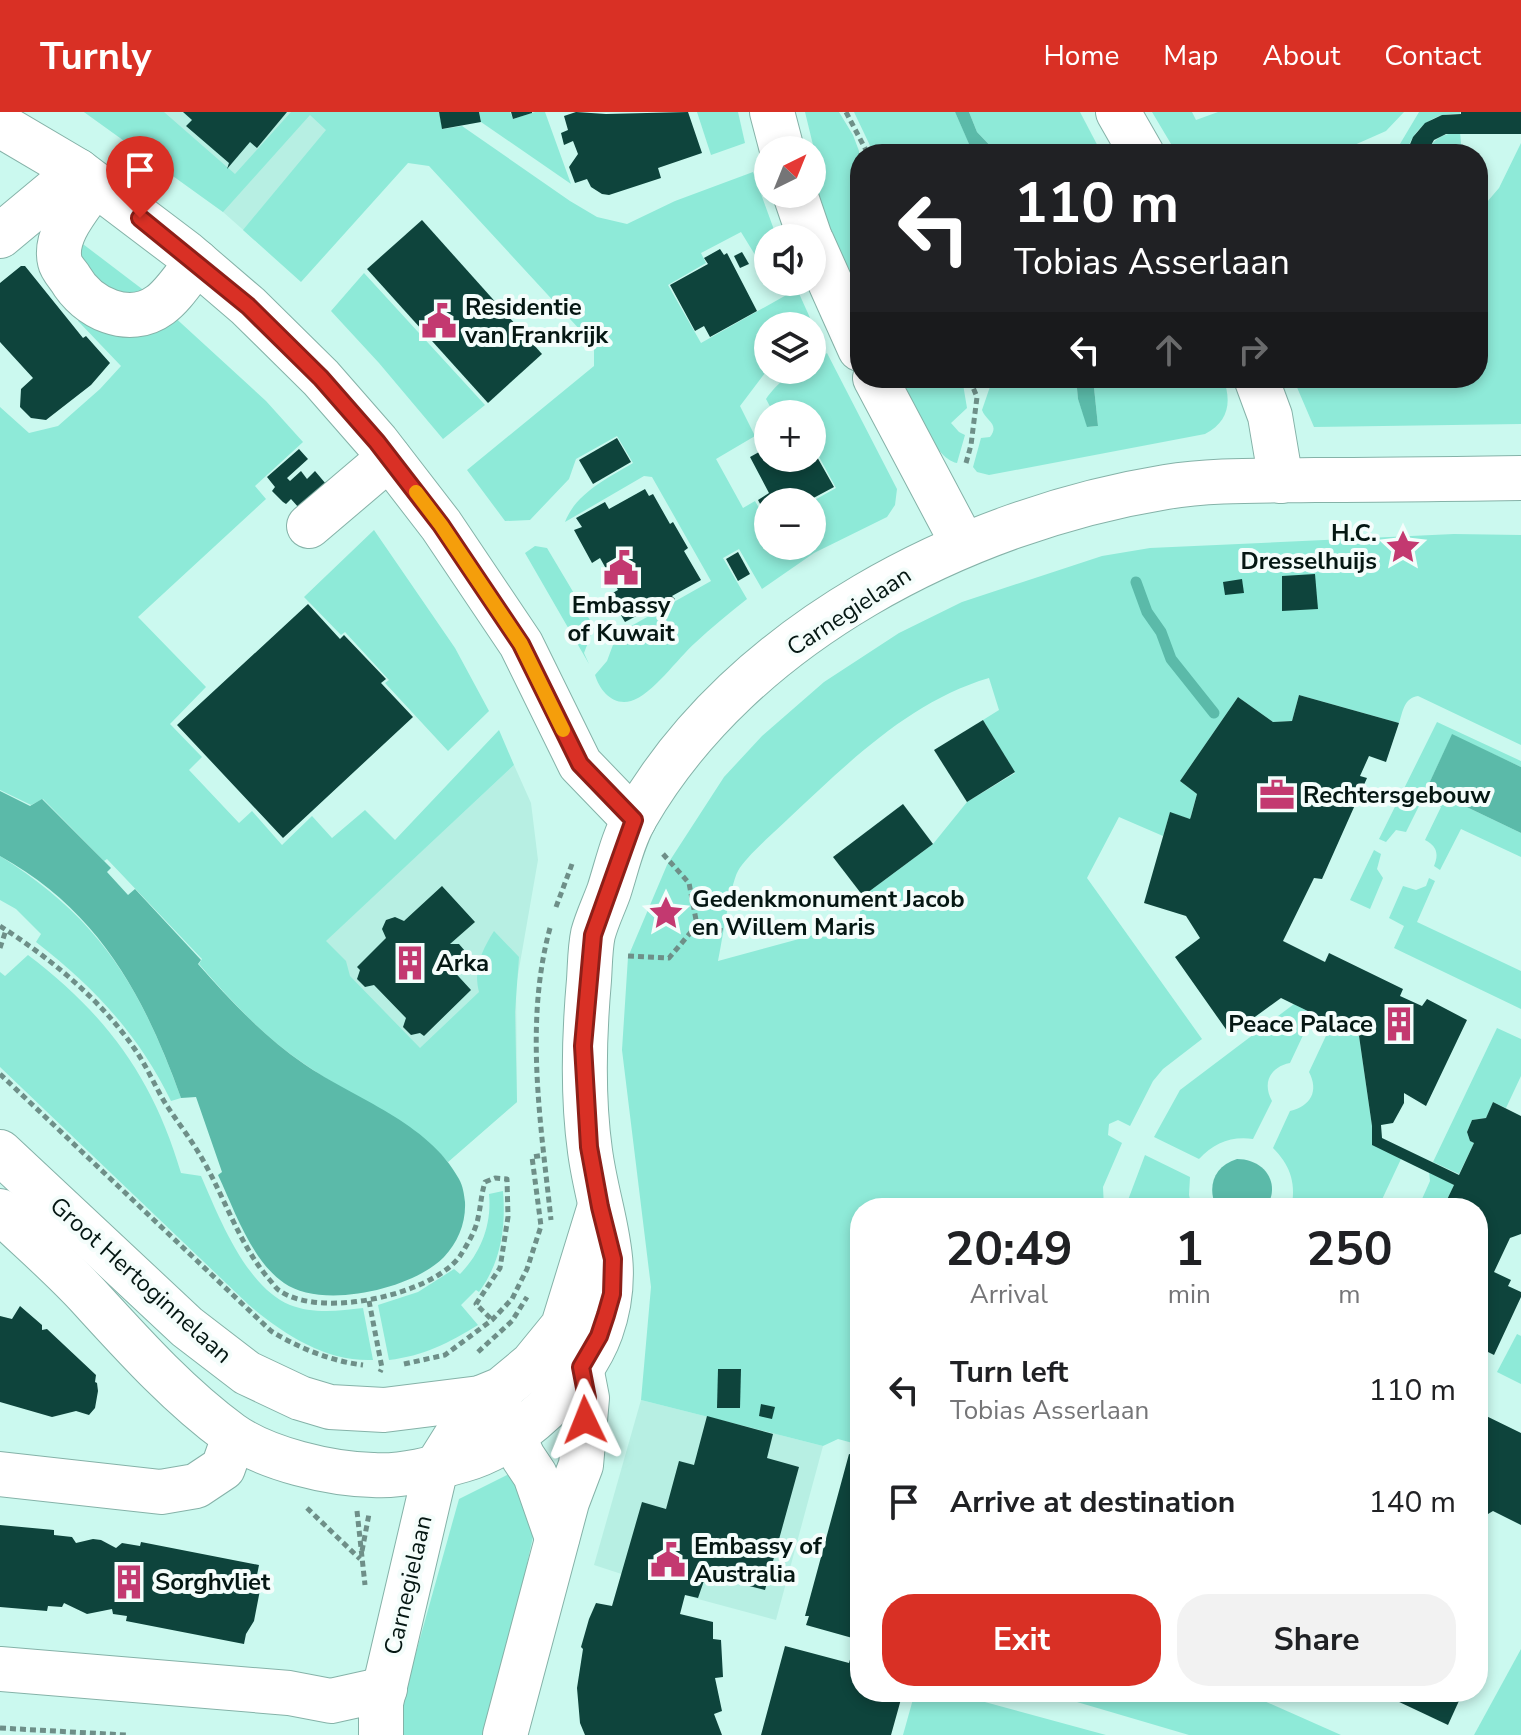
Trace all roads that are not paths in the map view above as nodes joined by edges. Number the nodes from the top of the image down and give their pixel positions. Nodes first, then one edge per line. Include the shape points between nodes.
1 (772, 112) edge
2 (1118, 112) edge
3 (778, 136) edge
4 (5, 139) edge
5 (1136, 144) edge
6 (86, 178) junction
7 (0, 236) edge
8 (197, 262) junction
9 (826, 273) edge
10 (850, 327) edge
11 (880, 388) edge
12 (1260, 388) edge
13 (389, 458) junction
14 (1521, 478) edge
15 (1281, 481) junction
16 (309, 526) dead end
17 (963, 544) junction
18 (645, 834) junction
19 (0, 1152) edge
20 (600, 1207) junction
21 (0, 1211) edge
22 (581, 1367) junction
23 (487, 1396) junction
24 (514, 1436) junction
25 (234, 1437) junction
26 (436, 1468) junction
27 (0, 1474) edge
28 (557, 1538) junction
29 (0, 1669) edge
30 (375, 1716) edge
31 (505, 1735) edge

1 - 3 main road
2 - 5 main road
4 - 6 main road
6 - 7 main road
6 - 8 main road
6 - 8 main road via 61,245 60,262 78,292 103,310 135,315 161,305
8 - 13 main road via 321,378
9 - 10 main road
11 - 17 main road
12 - 15 main road
13 - 16 main road
13 - 18 main road via 521,644 580,764
14 - 15 main road, Carnegielaan
15 - 17 main road, Carnegielaan via 1173,486 1097,500
17 - 18 main road, Carnegielaan via 823,623 755,673 672,763
18 - 20 main road, Carnegielaan via 593,935 583,1046 589,1147
19 - 23 main road, Groot Hertoginnelaan via 187,1327 247,1373 330,1407 384,1410
20 - 22 main road, Carnegielaan via 613,1259 612,1294 599,1336
20 - 23 main road, Carnegielaan via 563,1326 532,1364
21 - 25 main road, Groot Hertoginnelaan
22 - 24 main road, Carnegielaan
22 - 28 main road via 587,1398 581,1465
23 - 24 main road
23 - 26 main road, Carnegielaan
24 - 26 main road, Carnegielaan via 479,1456
24 - 28 main road via 535,1475
25 - 26 main road, Groot Hertoginnelaan via 332,1471 374,1476
25 - 27 main road via 223,1468 196,1486 161,1492
26 - 30 main road, Carnegielaan
28 - 31 main road
29 - 30 main road via 289,1693

